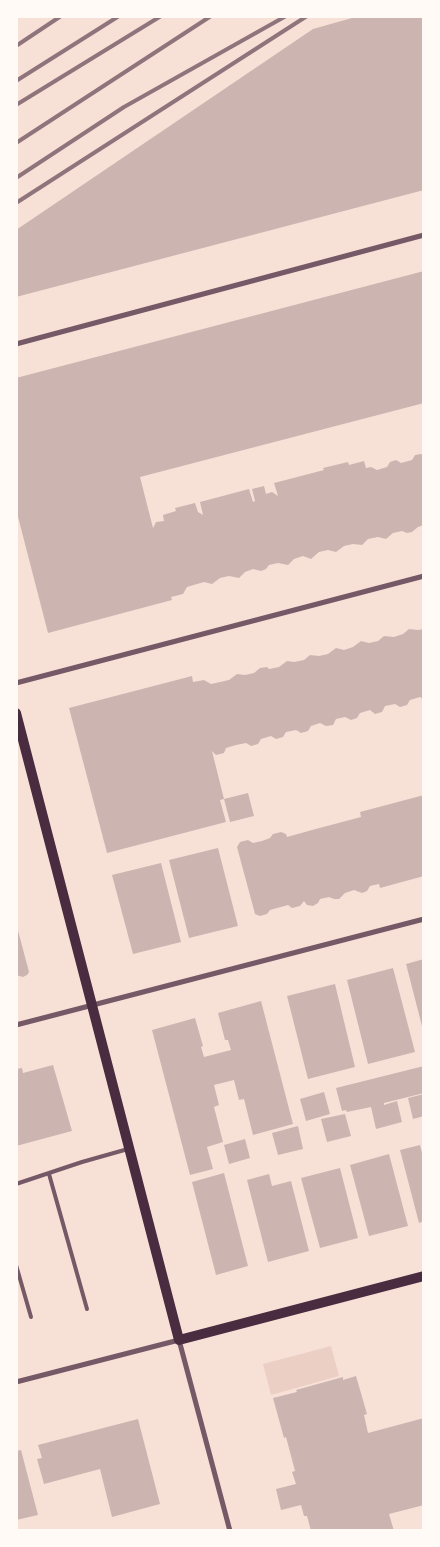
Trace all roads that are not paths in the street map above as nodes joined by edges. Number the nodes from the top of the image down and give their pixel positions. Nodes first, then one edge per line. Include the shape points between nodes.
1 (424, 235) edge
2 (16, 344) edge
3 (424, 576) edge
4 (16, 683) edge
5 (16, 713) edge
6 (424, 919) edge
7 (92, 1006) junction
8 (16, 1025) edge
9 (130, 1149) junction
10 (49, 1174) junction
11 (16, 1184) edge
12 (16, 1265) edge
13 (424, 1276) edge
14 (87, 1309) dead end
15 (31, 1318) dead end
16 (179, 1340) junction
17 (16, 1382) edge
18 (230, 1531) edge

1 - 2 street
3 - 4 street
5 - 7 main road
6 - 7 street
7 - 8 street
7 - 9 main road
9 - 10 lane
9 - 16 main road
10 - 11 lane
10 - 14 lane
12 - 15 lane
13 - 16 main road
16 - 17 street
16 - 18 street

